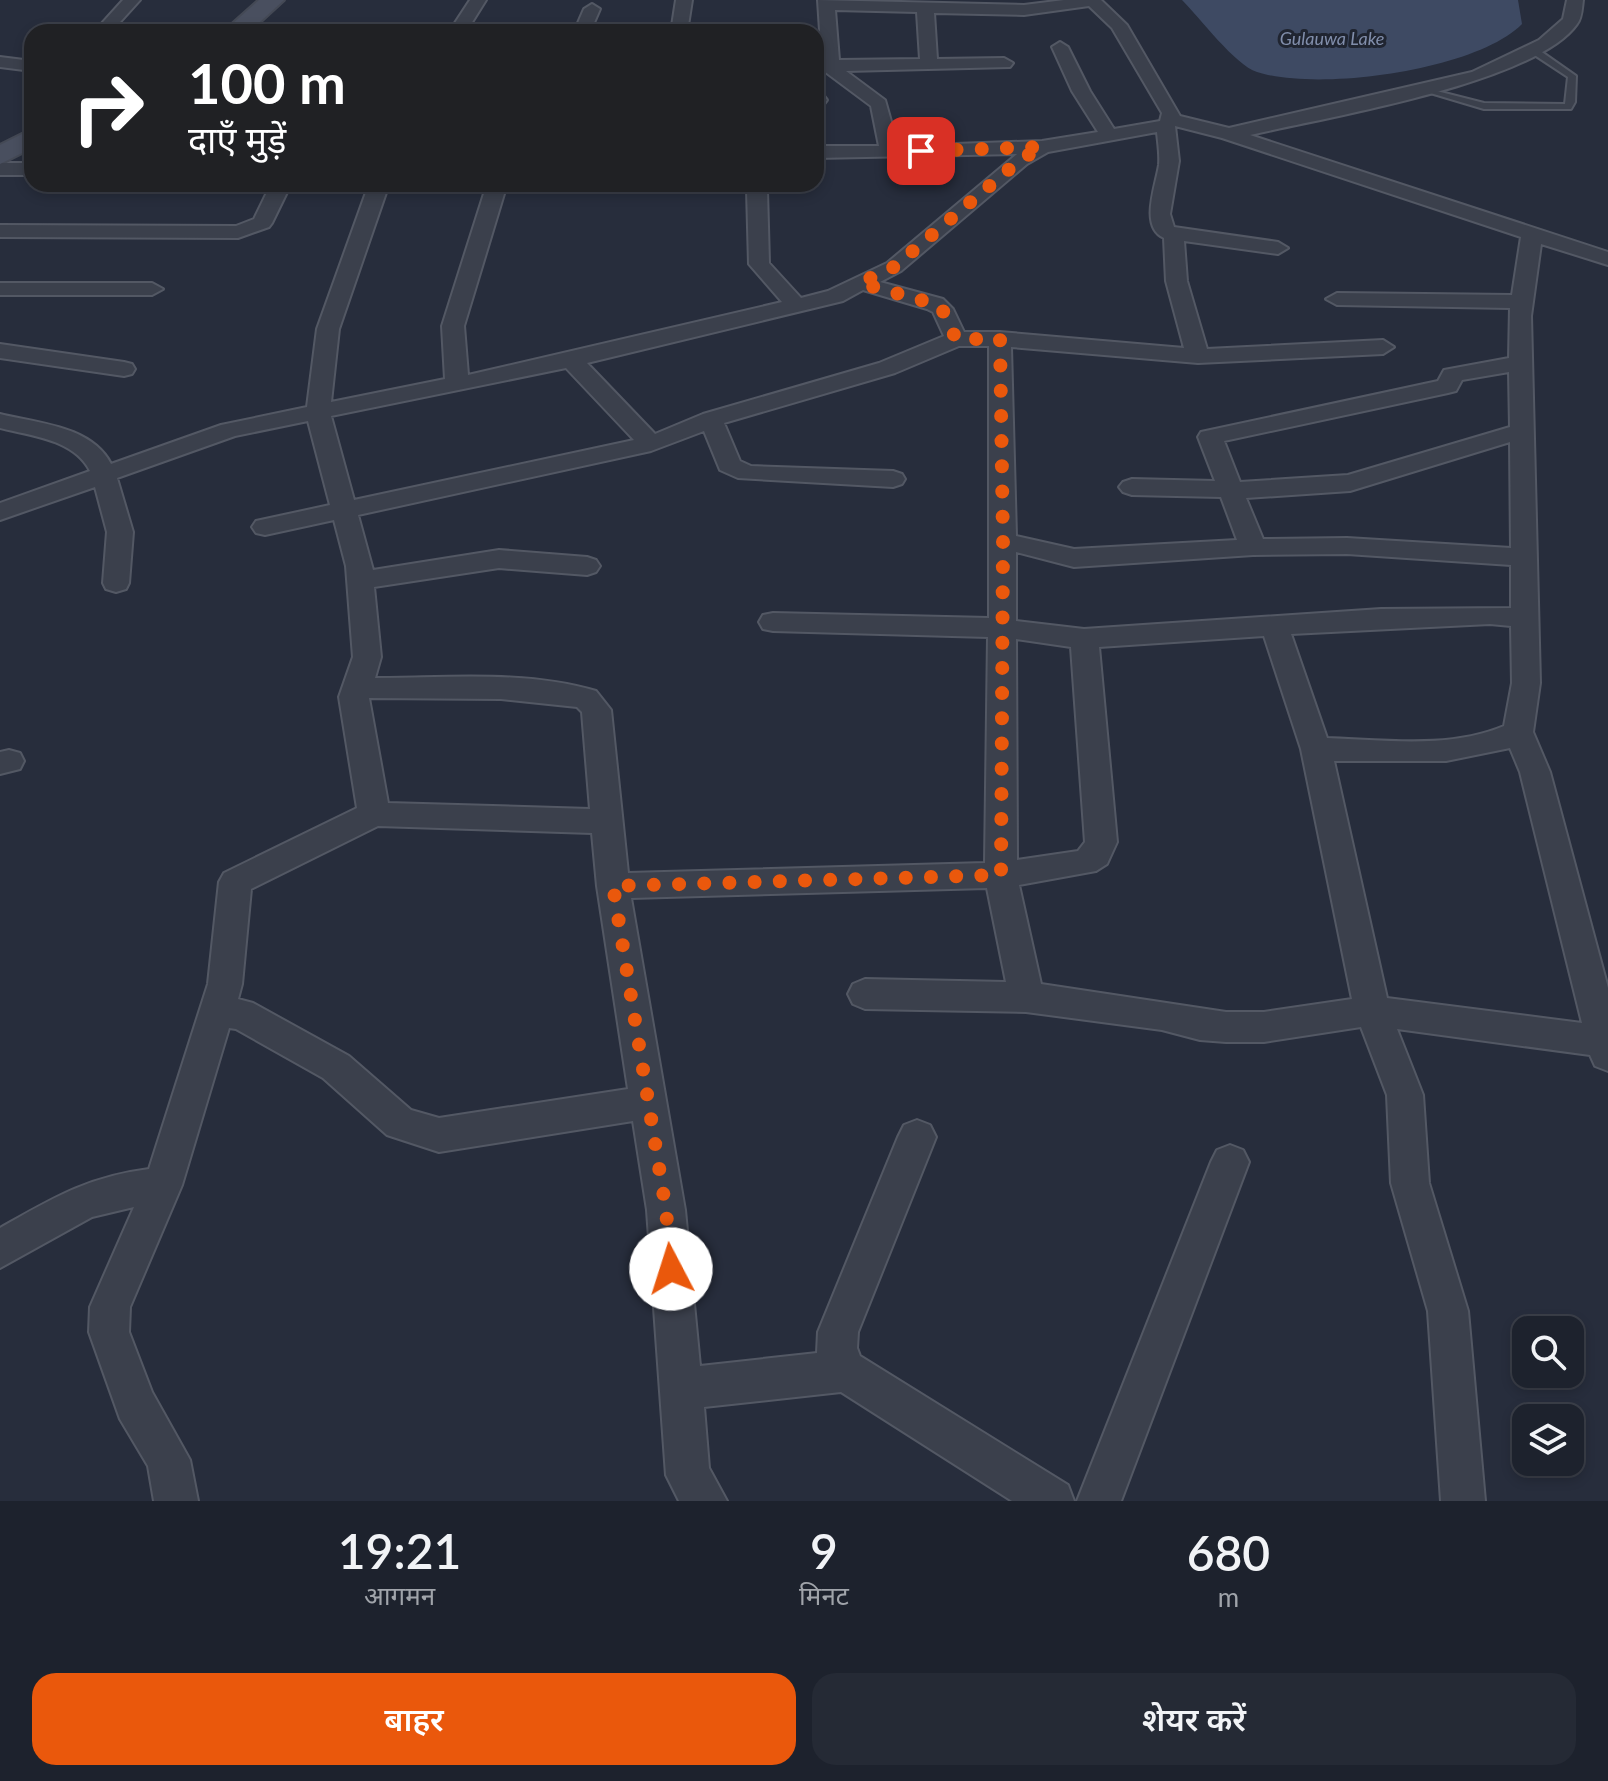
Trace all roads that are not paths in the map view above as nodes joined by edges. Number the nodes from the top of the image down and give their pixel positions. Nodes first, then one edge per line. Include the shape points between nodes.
1 (132, 0) edge
2 (273, 0) edge
3 (478, 0) edge
4 (684, 0) edge
5 (1093, 0) edge
6 (1575, 0) edge
7 (826, 2) edge
8 (971, 4) edge
9 (925, 6) junction
10 (592, 9) dead end
11 (110, 24) edge
12 (253, 24) edge
13 (464, 24) edge
14 (585, 24) edge
15 (680, 24) edge
16 (824, 45) edge
17 (1060, 47) dead end
18 (1533, 50) junction
19 (0, 62) edge
20 (1004, 63) dead end
21 (929, 64) junction
22 (24, 65) edge
23 (824, 67) edge
24 (824, 68) edge
25 (1421, 89) junction
26 (1168, 122) junction
27 (1229, 134) junction
28 (1109, 135) junction
29 (24, 142) edge
30 (1042, 147) junction
31 (890, 151) junction
32 (824, 152) edge
33 (0, 156) edge
34 (0, 169) edge
35 (24, 169) edge
36 (277, 192) edge
37 (377, 192) edge
38 (495, 192) edge
39 (757, 192) edge
40 (0, 231) edge
41 (1532, 234) junction
42 (1174, 235) junction
43 (1278, 248) dead end
44 (1608, 259) edge
45 (860, 283) junction
46 (0, 289) edge
47 (152, 289) dead end
48 (1337, 299) dead end
49 (1522, 302) junction
50 (796, 305) junction
51 (956, 339) junction
52 (1000, 339) junction
53 (1383, 347) dead end
54 (0, 351) edge
55 (1198, 356) junction
56 (571, 360) junction
57 (1521, 363) junction
58 (124, 369) dead end
59 (457, 384) junction
60 (318, 412) junction
61 (711, 419) junction
62 (0, 421) edge
63 (1522, 431) junction
64 (651, 444) junction
65 (104, 475) junction
66 (893, 479) dead end
67 (1132, 487) dead end
68 (1232, 490) junction
69 (344, 509) junction
70 (0, 512) edge
71 (265, 527) dead end
72 (1003, 541) junction
73 (1253, 547) junction
74 (1524, 557) junction
75 (587, 566) dead end
76 (360, 581) junction
77 (116, 583) dead end
78 (1525, 618) junction
79 (773, 622) dead end
80 (1274, 625) junction
81 (1001, 628) junction
82 (1084, 639) junction
83 (357, 688) junction
84 (1518, 732) junction
85 (1316, 749) junction
86 (374, 814) junction
87 (605, 821) junction
88 (1001, 875) junction
89 (613, 886) junction
90 (865, 994) dead end
91 (1026, 997) junction
92 (1372, 1011) junction
93 (215, 1013) junction
94 (1607, 1042) edge
95 (1608, 1055) edge
96 (648, 1102) junction
97 (917, 1137) dead end
98 (1230, 1162) dead end
99 (163, 1185) junction
100 (0, 1249) edge
101 (845, 1371) junction
102 (681, 1389) junction
103 (176, 1501) edge
104 (705, 1501) edge
105 (1052, 1501) edge
106 (1099, 1501) edge
107 (1463, 1501) edge

1 - 11 street
2 - 12 street
3 - 13 street
4 - 15 street
5 - 8 street via 1024,10
5 - 26 street via 1119,25 1171,113
6 - 18 street via 1571,21
7 - 9 street
7 - 16 street
8 - 9 street
9 - 21 street
10 - 14 street
17 - 28 street
18 - 25 street via 1478,76
18 - 25 lane via 1572,76 1568,107 1484,106
19 - 22 street
20 - 21 street
21 - 23 street
24 - 31 street via 879,104
25 - 27 street
26 - 27 street
26 - 28 street
26 - 42 street via 1169,161 1160,214 1161,225
27 - 41 street
28 - 30 street
29 - 33 street
30 - 31 street
30 - 45 street via 894,267
31 - 32 street
34 - 35 street
36 - 40 street via 262,223 238,232
37 - 60 street via 328,329
38 - 59 street via 453,326
39 - 50 street via 759,264
41 - 44 street
41 - 49 street
42 - 43 street
42 - 55 street via 1178,292
45 - 50 street via 835,296
45 - 51 street via 935,304
46 - 47 street
48 - 49 street
49 - 57 street
50 - 56 street
51 - 52 street
51 - 61 street via 887,368
52 - 55 street
52 - 72 street
53 - 55 street
54 - 58 street
56 - 59 street
56 - 64 street
57 - 63 street
57 - 68 street via 1452,375 1448,386 1210,437
59 - 60 street
60 - 65 street via 229,430
60 - 69 street
61 - 64 street
61 - 66 street via 734,469
62 - 65 street via 66,437 95,457
63 - 68 street via 1350,483
63 - 74 street
64 - 69 street
65 - 70 street
65 - 77 street via 120,532
67 - 68 street
68 - 73 street
69 - 71 street
69 - 76 street
72 - 73 street via 1074,558
72 - 81 street
73 - 74 street via 1347,546
74 - 78 street
75 - 76 street via 499,559
76 - 83 street via 367,657
78 - 80 street via 1459,615
78 - 84 street via 1526,683
79 - 81 street
80 - 82 street
80 - 85 street
81 - 82 street
81 - 88 street
82 - 88 street via 1101,842 1096,855 1085,862
83 - 86 street via 354,697
83 - 87 street via 485,689 586,698 596,710
84 - 85 street via 1497,743 1434,751
84 - 94 street via 1535,772
85 - 92 street
86 - 87 street
86 - 93 street via 235,882 225,984
87 - 89 street
88 - 89 street
88 - 91 street
89 - 96 street
90 - 91 street
91 - 92 street via 1226,1027 1264,1027
92 - 94 street
92 - 107 street via 1405,1095 1410,1183 1448,1311
93 - 96 street via 241,1014 336,1067 400,1123 439,1135
93 - 99 street
94 - 95 street
96 - 102 street via 666,1210
97 - 101 street via 838,1332 836,1348
98 - 106 street
99 - 100 street via 111,1192 80,1203
99 - 103 street via 110,1307 109,1332 135,1404 168,1460
101 - 102 street
101 - 105 street
102 - 104 street via 688,1475

